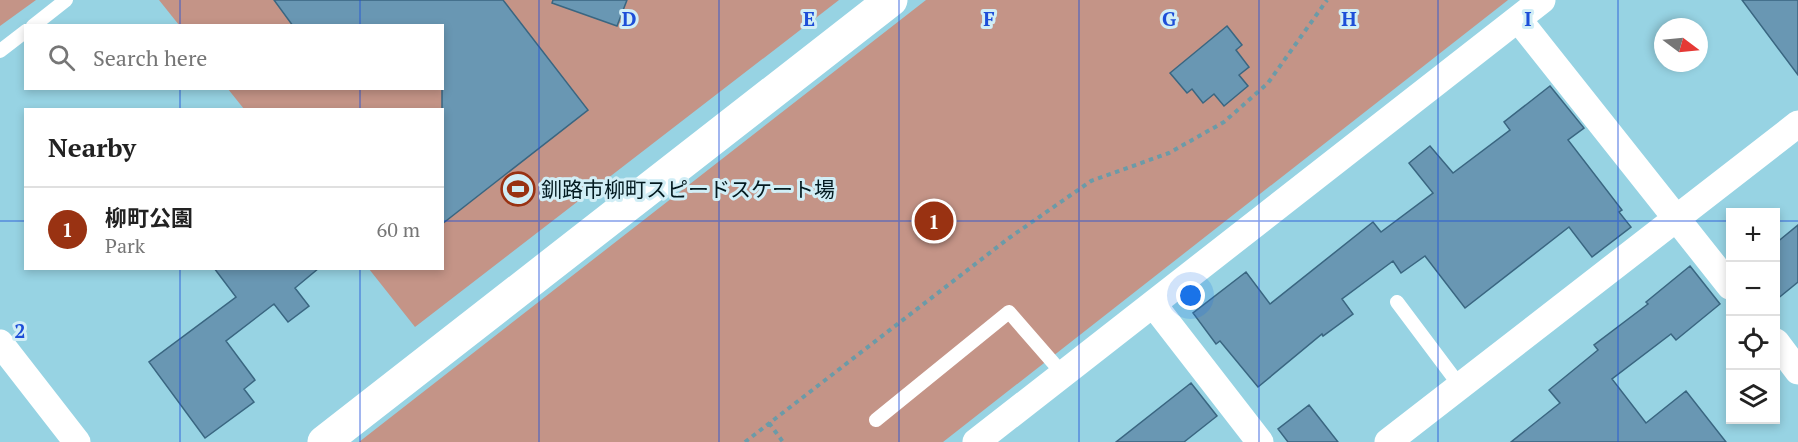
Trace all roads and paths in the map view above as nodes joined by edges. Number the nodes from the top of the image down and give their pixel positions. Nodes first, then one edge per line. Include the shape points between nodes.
1 (66, 0) edge
2 (891, 0) edge
3 (1327, 0) edge
4 (1542, 0) edge
5 (1518, 19) junction
6 (36, 24) edge
7 (24, 33) edge
8 (0, 51) edge
9 (1798, 124) edge
10 (1676, 217) junction
11 (1726, 280) edge
12 (1397, 302) dead end
13 (1153, 304) junction
14 (0, 343) edge
15 (1780, 347) edge
16 (1798, 371) edge
17 (1063, 374) junction
18 (1460, 386) junction
19 (876, 420) dead end
20 (770, 423) junction
21 (77, 442) edge
22 (324, 442) edge
23 (745, 442) edge
24 (783, 442) edge
25 (976, 442) edge
26 (1260, 442) edge
27 (1388, 442) edge

1 - 6 lane
2 - 22 street
3 - 20 path via 1268,83 1224,122 1169,153 1091,181 1009,238
4 - 5 street
5 - 10 street
5 - 13 street
7 - 8 lane
9 - 10 street
10 - 11 street
10 - 18 street
12 - 18 lane
13 - 17 street
13 - 26 street
14 - 21 street
15 - 16 street
17 - 19 lane via 1010,312
17 - 25 street
18 - 27 street
20 - 23 path
20 - 24 path

